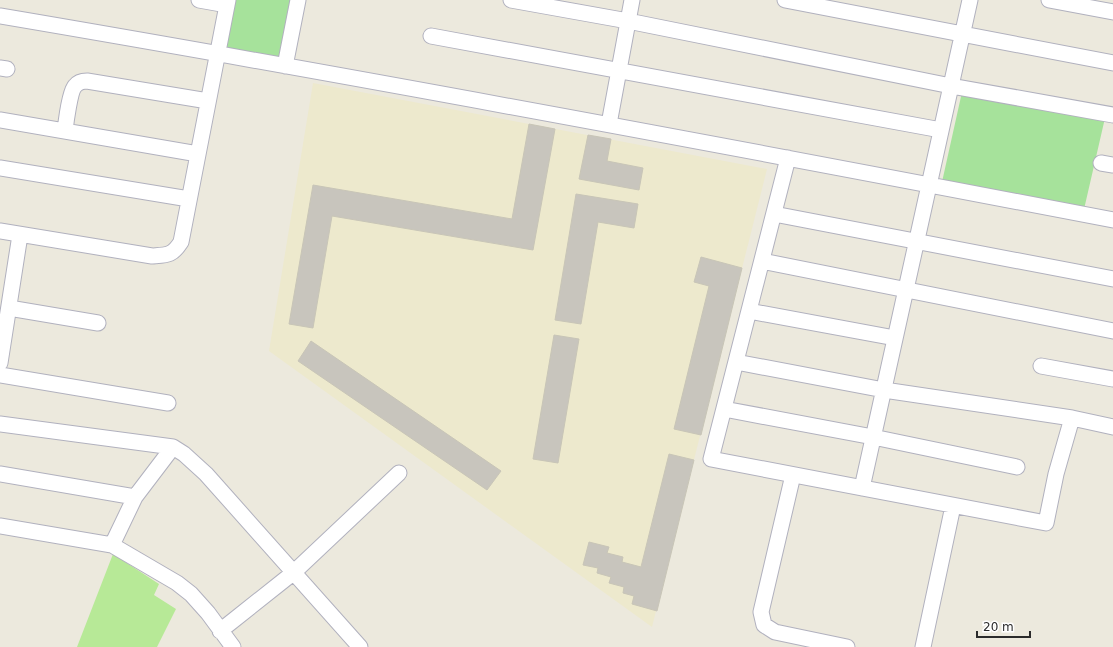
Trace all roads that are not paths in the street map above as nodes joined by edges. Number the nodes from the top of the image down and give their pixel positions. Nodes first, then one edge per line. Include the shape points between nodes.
1 (198, 0) edge
2 (298, 0) edge
3 (511, 0) edge
4 (632, 0) edge
5 (785, 0) edge
6 (970, 0) edge
7 (1049, 0) edge
8 (228, 2) edge
9 (1113, 12) edge
10 (0, 16) edge
11 (628, 21) junction
12 (962, 34) junction
13 (431, 36) dead end
14 (218, 53) junction
15 (1113, 63) edge
16 (285, 66) junction
17 (619, 71) junction
18 (951, 86) junction
19 (208, 101) junction
20 (1113, 115) edge
21 (0, 120) edge
22 (609, 124) junction
23 (941, 130) junction
24 (65, 131) junction
25 (198, 154) junction
26 (788, 158) junction
27 (0, 168) edge
28 (929, 185) junction
29 (189, 200) junction
30 (774, 214) junction
31 (1113, 220) edge
32 (0, 231) edge
33 (20, 235) junction
34 (916, 241) junction
35 (762, 261) junction
36 (1113, 279) edge
37 (906, 290) junction
38 (9, 308) junction
39 (749, 311) junction
40 (98, 323) dead end
41 (1113, 331) edge
42 (895, 338) junction
43 (736, 362) junction
44 (0, 363) edge
45 (1041, 366) dead end
46 (0, 375) edge
47 (1113, 379) edge
48 (884, 390) junction
49 (168, 403) dead end
50 (724, 409) junction
51 (1072, 418) junction
52 (0, 424) edge
53 (1113, 427) edge
54 (873, 437) junction
55 (173, 447) junction
56 (1017, 467) dead end
57 (399, 473) dead end
58 (0, 474) edge
59 (793, 475) junction
60 (862, 488) junction
61 (135, 497) junction
62 (953, 506) junction
63 (0, 526) edge
64 (112, 545) junction
65 (293, 573) junction
66 (220, 631) junction
67 (233, 647) edge
68 (360, 647) edge
69 (847, 647) edge
70 (923, 647) edge

1 - 8 street
2 - 16 street
3 - 11 street
4 - 11 street
5 - 12 street
6 - 12 street
7 - 9 street
8 - 14 street
10 - 14 street
11 - 17 street
11 - 18 street
12 - 15 street
12 - 18 street
13 - 17 street
14 - 16 street
14 - 19 street
16 - 22 street
17 - 22 street
17 - 23 street
18 - 20 street
18 - 23 street
19 - 24 street via 87,81 80,82 74,86 72,92
19 - 25 street
21 - 24 street
22 - 26 street
23 - 28 street
24 - 25 street
25 - 29 street
26 - 28 street
26 - 30 street
27 - 29 street
28 - 31 street
28 - 34 street
29 - 33 street via 181,242 175,251 165,256
30 - 34 street
30 - 35 street
32 - 33 street
33 - 38 street
34 - 36 street
34 - 37 street
35 - 37 street
35 - 39 street
37 - 41 street
37 - 42 street
38 - 40 street
38 - 44 street
39 - 42 street
39 - 43 street
42 - 48 street
43 - 48 street
43 - 50 street
45 - 47 street
46 - 49 street
48 - 51 street
48 - 54 street
50 - 54 street
50 - 59 street via 711,459
51 - 53 street
51 - 62 street via 1056,474 1046,524
52 - 55 street
54 - 56 street
54 - 60 street
55 - 61 street
55 - 65 street via 206,474
57 - 65 street
58 - 61 street
59 - 60 street
59 - 69 street via 761,612 764,625 775,632
60 - 62 street
61 - 64 street
62 - 70 street
63 - 64 street
64 - 66 street via 191,594
65 - 66 street
65 - 68 street
66 - 67 street

